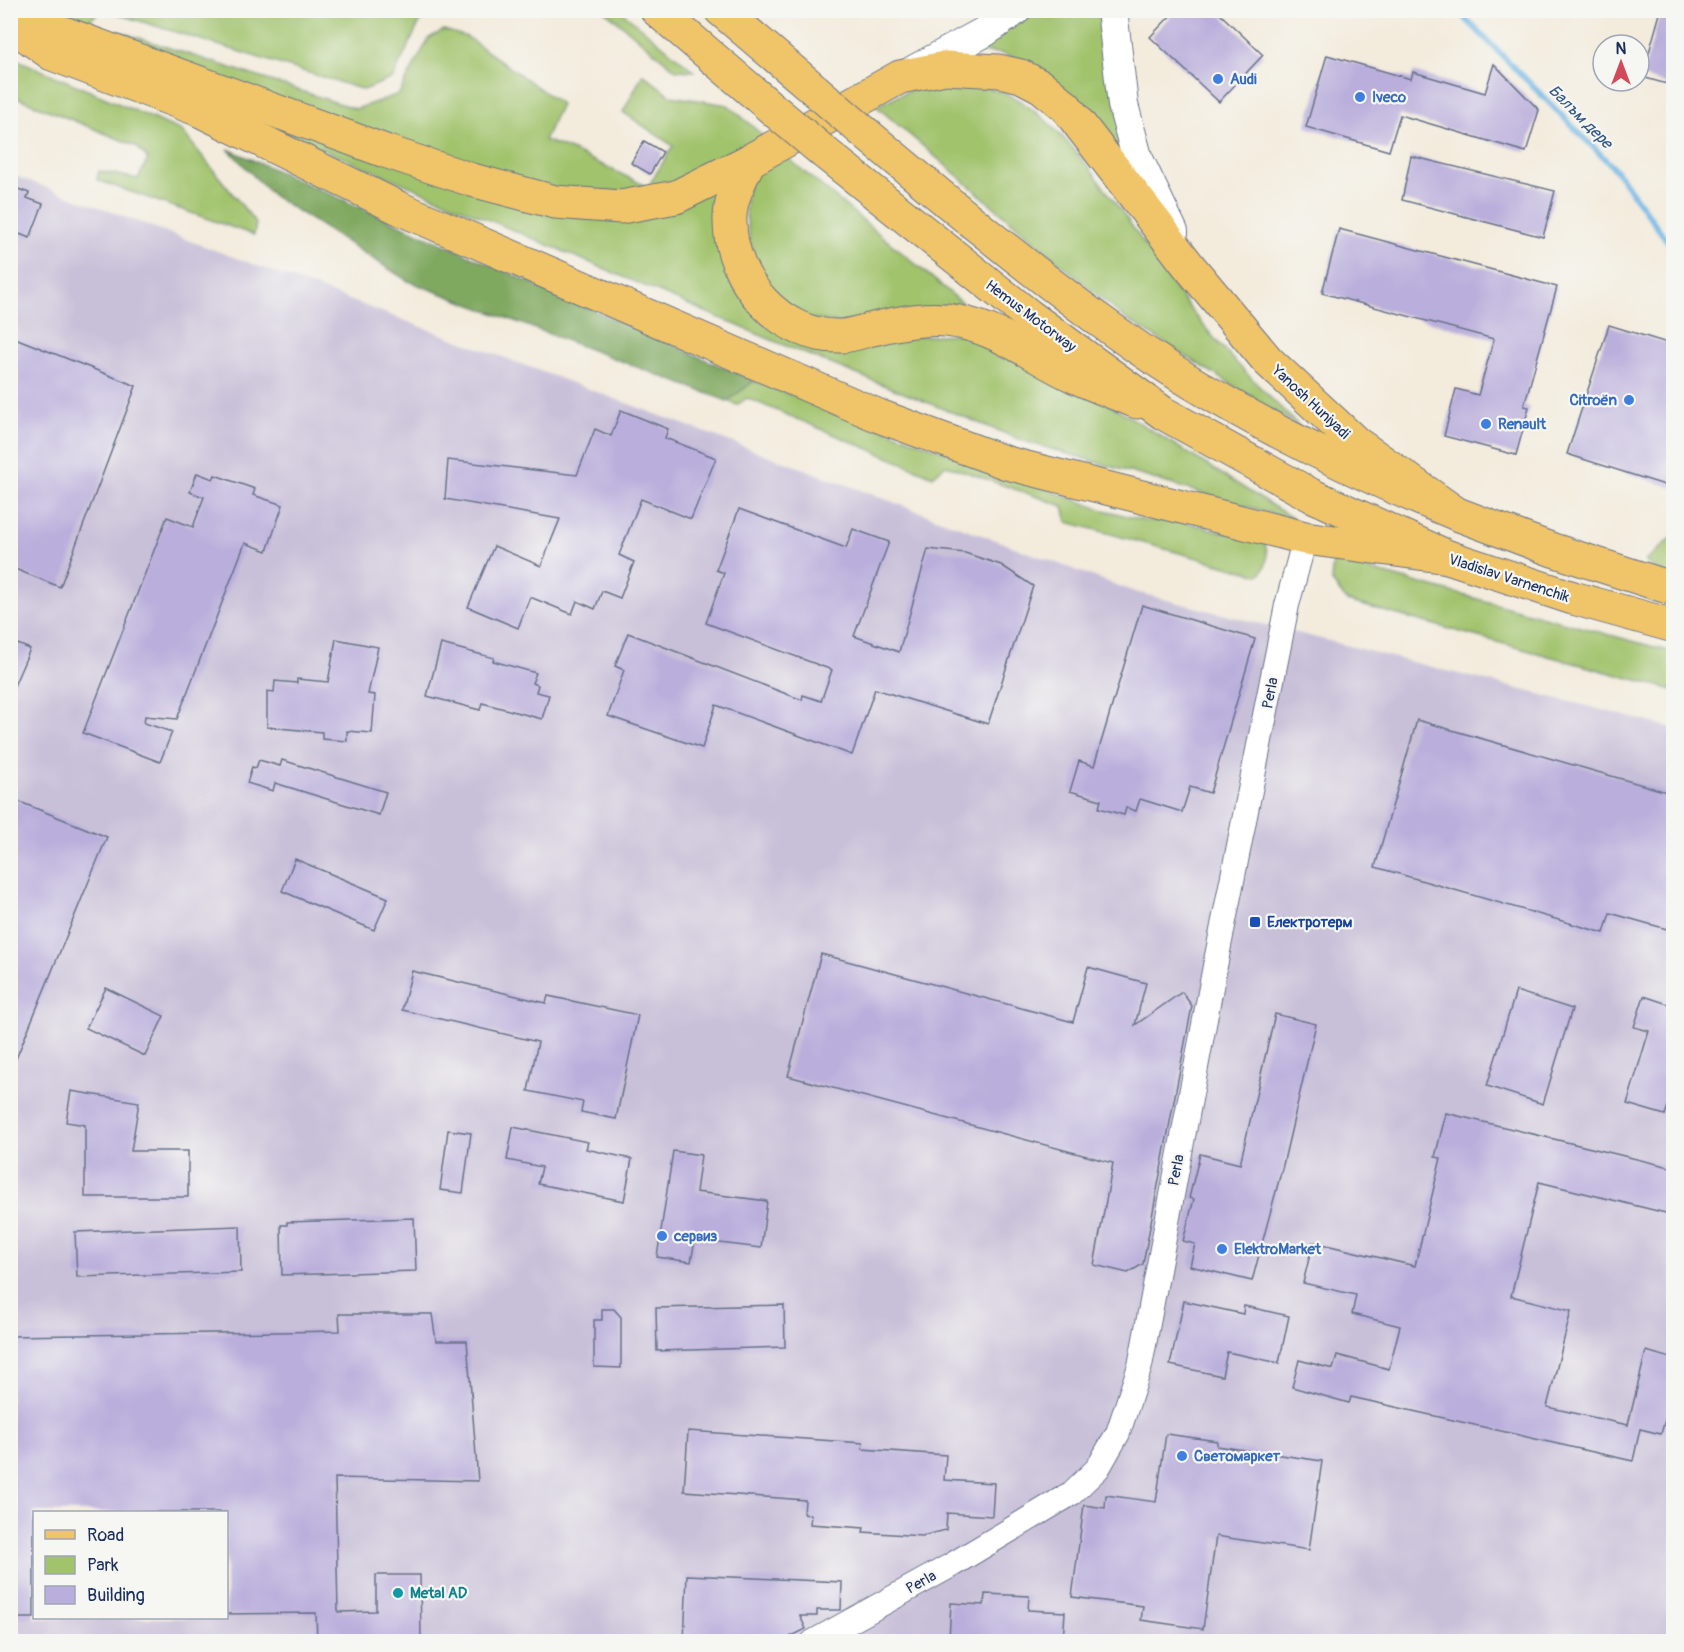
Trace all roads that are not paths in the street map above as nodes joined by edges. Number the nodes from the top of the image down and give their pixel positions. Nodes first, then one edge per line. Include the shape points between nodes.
1 (657, 10) edge
2 (721, 10) edge
3 (1016, 10) edge
4 (1112, 10) edge
5 (12, 25) edge
6 (900, 78) junction
7 (748, 161) junction
8 (1188, 265) junction
9 (1163, 413) junction
10 (1457, 514) junction
11 (1305, 538) junction
12 (1448, 557) junction
13 (1674, 589) edge
14 (1674, 626) edge
15 (813, 1641) edge

1 - 9 main road, Hemus Motorway, bridge via 825,153 1028,315
2 - 10 main road, bridge via 1048,282 1112,329 1281,432 1377,482
3 - 6 street
4 - 8 street via 1123,105 1137,157
5 - 7 main road, Yanosh Huniyadi via 61,32 385,151 555,202 621,207 676,197
5 - 11 main road, Vladislav Varnenchik via 52,54 197,109 401,208 879,416 1007,463
6 - 7 main road, Yanosh Huniyadi
6 - 8 main road, Yanosh Huniyadi via 945,68 972,68 999,70 1042,87 1066,107
7 - 9 main road via 733,198 731,240 746,282 783,318 800,328 843,336 936,320 978,326 1073,376
8 - 10 main road, Yanosh Huniyadi via 1268,361 1322,413 1356,443
9 - 12 main road, Hemus Motorway via 1311,495
10 - 13 main road via 1600,567
11 - 12 main road, Vladislav Varnenchik
11 - 15 street, Perla via 1287,605 1215,966 1140,1366 1118,1433 1098,1468 1072,1493
12 - 14 main road, Vladislav Varnenchik

